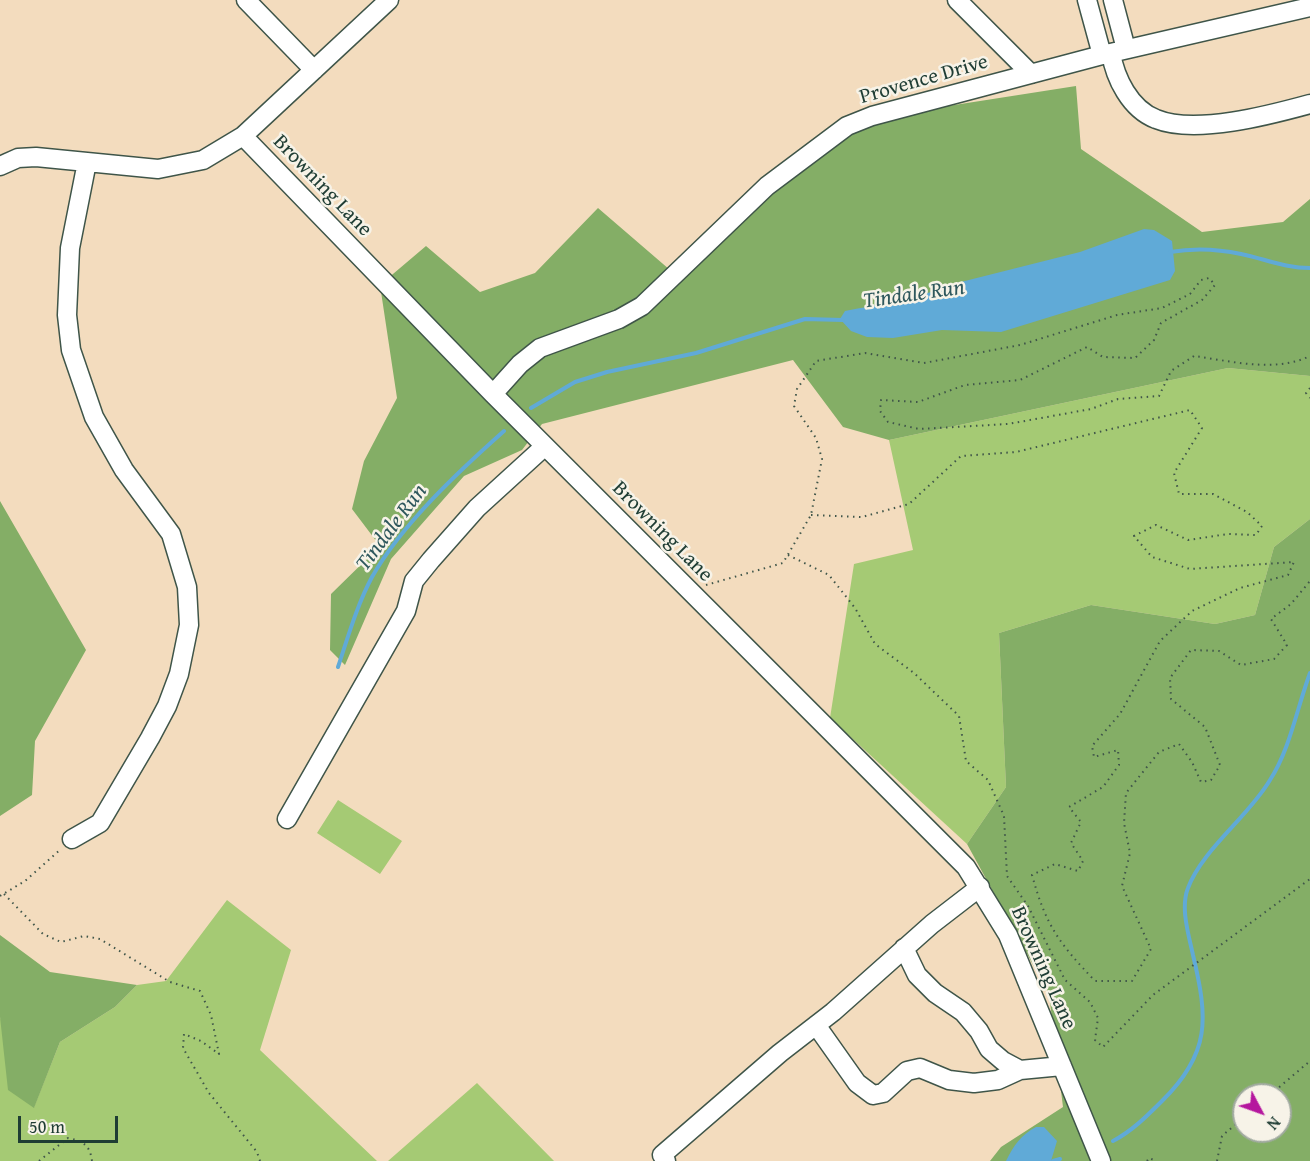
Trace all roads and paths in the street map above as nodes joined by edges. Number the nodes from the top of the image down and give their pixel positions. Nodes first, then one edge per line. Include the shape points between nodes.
1 (246, 0) edge
2 (389, 0) edge
3 (957, 0) edge
4 (1087, 0) edge
5 (1113, 0) edge
6 (1310, 7) edge
7 (1113, 53) junction
8 (314, 70) junction
9 (1032, 74) junction
10 (1310, 104) edge
11 (243, 136) junction
12 (87, 162) junction
13 (0, 166) edge
14 (1310, 356) edge
15 (1310, 388) edge
16 (493, 394) junction
17 (1310, 398) edge
18 (544, 446) junction
19 (812, 515) junction
20 (788, 555) junction
21 (1310, 582) edge
22 (689, 590) junction
23 (287, 819) dead end
24 (72, 839) joint
25 (1310, 879) edge
26 (980, 887) junction
27 (4, 894) junction
28 (0, 896) edge
29 (904, 948) junction
30 (816, 1025) junction
31 (1310, 1061) edge
32 (1062, 1066) junction
33 (1020, 1070) junction
34 (1284, 1083) edge
35 (1232, 1127) edge
36 (39, 1161) edge
37 (92, 1161) edge
38 (260, 1161) edge
39 (666, 1161) edge
40 (1101, 1161) edge
41 (1147, 1161) edge
42 (1156, 1161) edge
43 (1217, 1161) edge

1 - 8 street
2 - 8 street, Browning Lane
3 - 9 street
4 - 7 street
5 - 7 street
6 - 7 street, Provence Drive
7 - 9 street, Provence Drive
7 - 10 street via 1113,66 1122,87 1137,106 1155,119 1181,124 1217,123
8 - 11 street, Browning Lane
9 - 16 street, Provence Drive via 847,126 767,186 642,306 540,348
11 - 12 street via 187,165 159,169
11 - 16 street, Browning Lane
12 - 13 street via 36,157 18,158
12 - 24 street via 70,249 67,315 71,350 94,417 124,470 171,534 187,587 189,625 179,674 150,738 100,823
14 - 19 path via 1294,363 1256,364 1194,356 1171,370 1159,396 1118,399 1091,409 1008,424 919,429 888,422 880,411 881,400 918,402 965,386 1020,380 1087,347 1103,357 1135,358 1154,339 1161,323 1202,300 1215,285 1209,278 1190,294 1162,308 1117,315 1020,345 924,363 866,353 816,361 797,389 794,406 816,438 822,459
15 - 17 path via 1306,393
16 - 18 street, Browning Lane
18 - 22 street, Browning Lane
18 - 23 street via 477,508 414,581 406,611
19 - 20 path
19 - 21 path via 862,517 909,504 961,456 1016,452 1190,410 1202,428 1174,473 1179,494 1213,494 1247,512 1262,526 1256,535 1228,534 1188,540 1156,525 1134,536 1152,557 1190,569 1294,562 1288,575 1240,588 1184,619 1160,641 1120,714 1092,746 1094,757 1118,750 1119,765 1103,787 1069,807 1081,822 1071,843 1083,861 1078,871 1055,864 1032,874 1042,912 1059,940 1095,981 1131,981 1151,949 1122,886 1130,853 1124,824 1126,793 1160,752 1179,744 1201,782 1211,780 1220,765 1205,727 1171,699 1170,678 1191,650 1219,651 1241,665 1274,659 1287,645 1270,619 1291,604
20 - 22 path via 783,563
20 - 25 path via 829,575 855,608 875,644 914,673 959,716 966,761 988,780 1004,816 1007,876 1028,906 1065,980 1090,1002 1098,1018 1095,1040 1103,1047 1153,995
22 - 26 street, Browning Lane via 927,826
24 - 27 path via 25,881
26 - 29 street
26 - 32 street, Browning Lane via 1008,935
27 - 28 path
27 - 38 path via 44,934 61,942 84,936 100,939 170,982 200,991 211,1015 219,1054 184,1034 183,1048 209,1093
29 - 30 street
29 - 33 street via 917,975 963,1012 989,1050
30 - 33 street via 857,1083 873,1095 883,1093 906,1071 920,1068 949,1080 974,1083 998,1080
30 - 39 street via 662,1155
31 - 34 path
32 - 33 street
32 - 40 street, Browning Lane
35 - 43 path via 1222,1136
36 - 37 path via 68,1138 82,1141 91,1151
41 - 42 path

